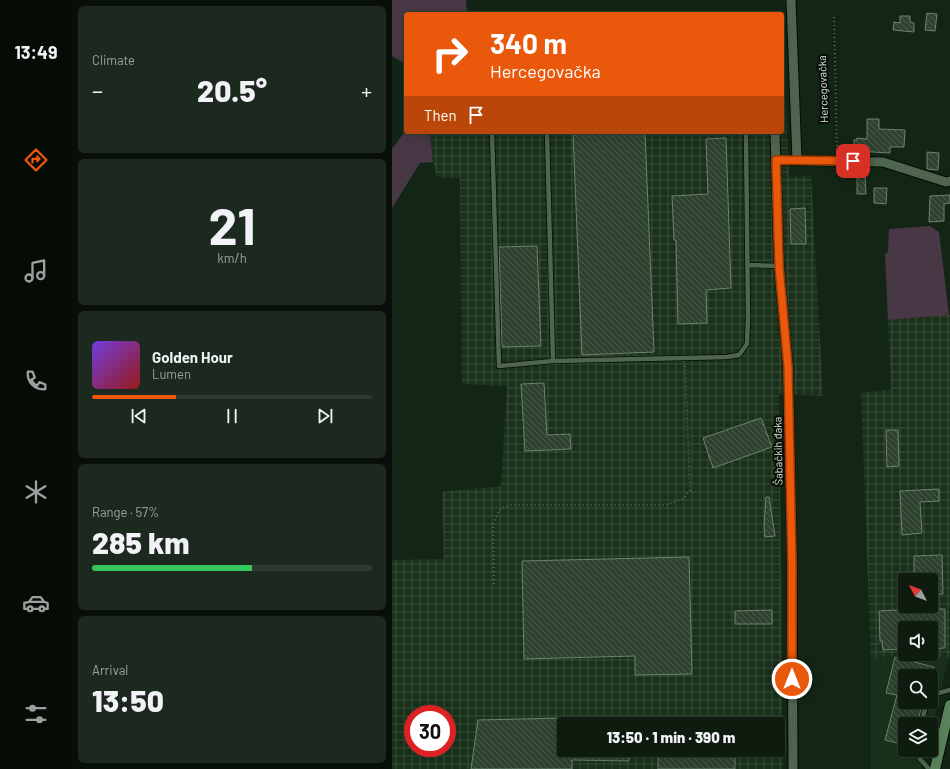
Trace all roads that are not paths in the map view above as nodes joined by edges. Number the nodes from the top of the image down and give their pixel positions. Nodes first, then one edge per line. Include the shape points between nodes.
1 (791, 0) edge
2 (492, 134) edge
3 (548, 134) edge
4 (746, 134) edge
5 (775, 134) edge
6 (776, 160) junction
7 (797, 160) junction
8 (950, 181) edge
9 (748, 265) junction
10 (779, 266) junction
11 (553, 361) junction
12 (950, 690) edge
13 (938, 693) edge
14 (950, 705) edge
15 (919, 757) edge
16 (792, 769) edge
17 (929, 769) edge
18 (935, 769) edge

1 - 7 street
2 - 11 lane via 498,366
3 - 11 lane
4 - 9 lane
5 - 6 street, Šabačkih đaka
6 - 7 street
6 - 10 street, Šabačkih đaka
7 - 8 street via 883,162 946,182
9 - 10 lane
9 - 11 lane via 747,344 739,355
10 - 16 street, Šabačkih đaka via 788,367 792,565
12 - 13 lane
14 - 18 main road
15 - 17 lane

